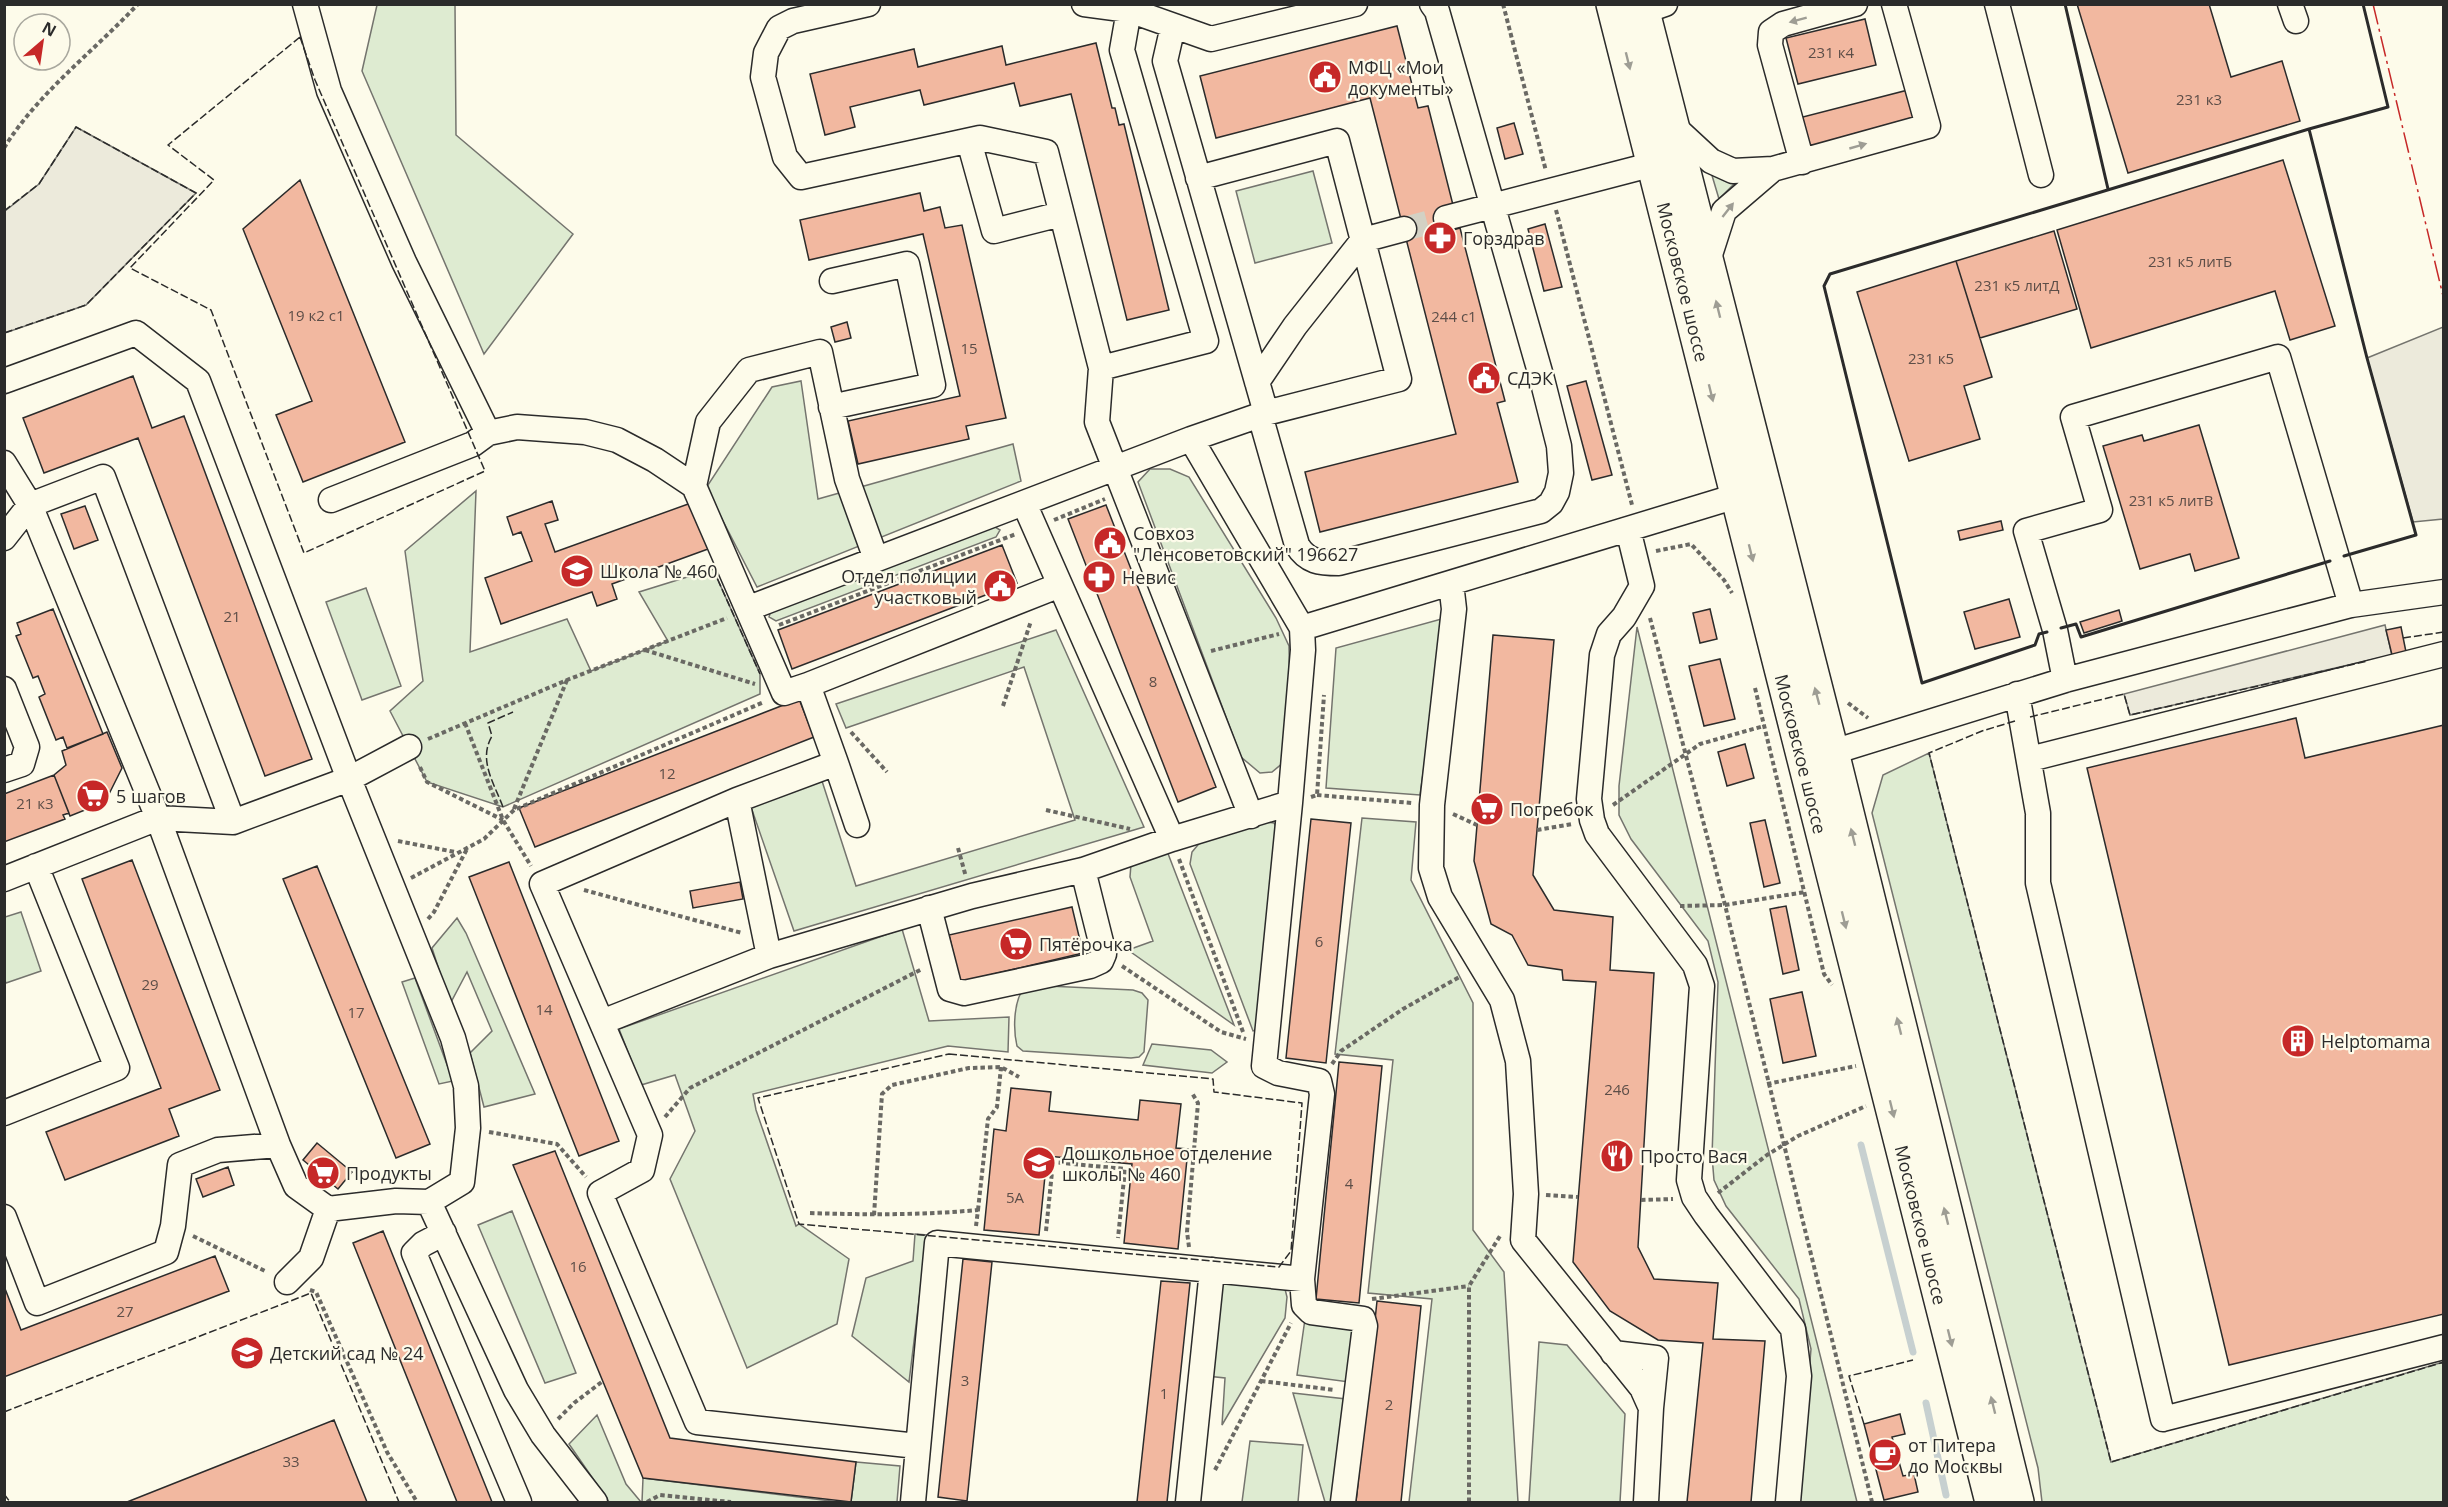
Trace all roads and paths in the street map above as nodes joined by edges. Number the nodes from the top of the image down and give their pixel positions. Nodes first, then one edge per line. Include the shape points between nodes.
1 (138, 4) edge
2 (304, 4) edge
3 (868, 4) edge
4 (1084, 4) edge
5 (1355, 4) edge
6 (1432, 4) edge
7 (1503, 4) edge
8 (1855, 4) edge
9 (1894, 4) edge
10 (1997, 4) edge
11 (1640, 6) edge
12 (1129, 10) junction
13 (1173, 26) junction
14 (1670, 124) junction
15 (969, 141) junction
16 (4, 148) edge
17 (1802, 162) junction
18 (1654, 164) junction
19 (1773, 169) junction
20 (2041, 176) dead end
21 (1198, 178) junction
22 (1551, 191) junction
23 (1492, 206) junction
24 (1061, 214) junction
25 (1446, 218) tunnel mouth
26 (1404, 229) tunnel mouth
27 (1363, 240) junction
28 (1707, 264) junction
29 (832, 280) dead end
30 (1101, 368) junction
31 (4, 381) edge
32 (1257, 382) junction
33 (831, 407) junction
34 (1263, 414) junction
35 (488, 433) junction
36 (1191, 439) junction
37 (4, 463) edge
38 (1116, 468) junction
39 (694, 486) junction
40 (1125, 491) junction
41 (1750, 492) junction
42 (331, 500) dead end
43 (1024, 503) junction
44 (30, 505) junction
45 (1035, 527) junction
46 (1633, 528) junction
47 (4, 538) edge
48 (876, 559) junction
49 (1451, 582) junction
50 (1060, 585) junction
51 (1642, 586) junction
52 (2442, 597) edge
53 (2351, 605) junction
54 (742, 612) junction
55 (1302, 628) junction
56 (759, 633) junction
57 (644, 650) junction
58 (2444, 654) edge
59 (1190, 657) junction
60 (567, 680) junction
61 (2065, 680) junction
62 (808, 685) junction
63 (4, 689) edge
64 (784, 693) junction
65 (2017, 694) junction
66 (1844, 697) dead end
67 (1869, 718) dead end
68 (465, 723) junction
69 (1764, 726) dead end
70 (409, 747) junction
71 (1684, 754) junction
72 (1818, 757) junction
73 (2030, 759) junction
74 (836, 763) junction
75 (4, 770) edge
76 (349, 779) junction
77 (1317, 795) dead end
78 (737, 800) junction
79 (1290, 803) junction
80 (1432, 805) junction
81 (513, 810) junction
82 (1046, 810) dead end
83 (1251, 816) junction
84 (158, 818) junction
85 (503, 820) junction
86 (1592, 820) junction
87 (233, 822) junction
88 (857, 825) dead end
89 (1477, 825) dead end
90 (1537, 830) dead end
91 (1172, 839) junction
92 (373, 840) junction
93 (468, 846) junction
94 (456, 852) junction
95 (36, 866) junction
96 (1083, 870) junction
97 (4, 879) edge
98 (548, 881) junction
99 (393, 888) junction
100 (1805, 892) dead end
101 (1725, 905) junction
102 (1652, 907) junction
103 (929, 908) junction
104 (412, 936) junction
105 (767, 948) junction
106 (1104, 954) junction
107 (941, 959) junction
108 (1459, 977) dead end
109 (602, 1022) junction
110 (1255, 1047) junction
111 (1866, 1064) dead end
112 (1001, 1067) junction
113 (1019, 1077) dead end
114 (1319, 1082) junction
115 (1767, 1084) junction
116 (1192, 1093) dead end
117 (1868, 1104) dead end
118 (4, 1113) edge
119 (468, 1128) junction
120 (650, 1135) junction
121 (278, 1145) junction
122 (1782, 1145) junction
123 (600, 1193) junction
124 (1526, 1194) junction
125 (1578, 1197) dead end
126 (1694, 1197) junction
127 (1641, 1200) dead end
128 (429, 1202) junction
129 (328, 1209) junction
130 (978, 1210) dead end
131 (874, 1215) dead end
132 (4, 1217) edge
133 (173, 1226) junction
134 (444, 1233) junction
135 (1501, 1234) dead end
136 (1045, 1239) dead end
137 (1117, 1248) dead end
138 (1190, 1254) dead end
139 (1212, 1270) junction
140 (1302, 1279) junction
141 (287, 1282) junction
142 (1470, 1286) junction
143 (1304, 1305) junction
144 (1363, 1319) junction
145 (2444, 1347) edge
146 (1262, 1380) junction
147 (603, 1381) dead end
148 (1356, 1393) junction
149 (543, 1435) junction
150 (917, 1446) junction
151 (1214, 1472) dead end
152 (417, 1503) edge
153 (519, 1503) edge
154 (596, 1503) edge
155 (647, 1503) edge
156 (731, 1503) edge
157 (913, 1503) edge
158 (1188, 1503) edge
159 (1343, 1503) edge
160 (1469, 1503) edge
161 (1646, 1503) edge
162 (1788, 1503) edge
163 (1872, 1503) edge
164 (1992, 1503) edge
165 (2017, 1503) edge

1 - 16 path via 52,89 17,127
2 - 35 street via 329,91 404,262
3 - 15 street via 792,21 779,27 772,38 764,77 785,157 801,177
4 - 12 street
5 - 13 street via 1211,39
6 - 23 street
7 - 22 path
8 -> 17 street via 1783,24 1771,32 1770,45
17 -> 9 street via 1928,126
10 - 20 street
11 - 14 highway, Московское шоссе
11 -> 18 highway, Московское шоссе
12 - 13 street
12 - 30 street via 1122,50 1206,341
13 - 21 street via 1165,61
14 - 19 street via 1711,161 1733,171
14 - 28 highway, Московское шоссе
15 - 24 street via 980,138 1046,152
15 - 24 street via 994,231
17 - 19 street
18 - 22 street
18 -> 41 highway, Московское шоссе
28 -> 19 street via 1724,211
21 - 27 street via 1337,141
21 - 32 street
22 - 23 street
22 - 46 path
23 - 25 street
23 - 34 street via 1559,447 1561,473 1551,503 1530,514 1339,563 1319,563 1304,556 1298,545
24 - 30 street
26 - 27 street
27 - 32 street via 1294,326
27 - 34 street via 1399,379
41 -> 28 highway, Московское шоссе
29 - 33 street via 907,264 933,385
30 - 38 street via 1098,422
31 - 76 street via 136,333 198,381
32 - 34 street
33 - 39 street via 820,352 749,370 708,422
33 - 48 street via 847,479
34 - 36 street
35 - 39 street via 517,427 617,440
35 - 42 street via 473,444
36 - 38 street
36 - 55 street
37 - 44 street
38 - 40 street
38 - 43 street
39 - 54 street
40 - 45 path
40 - 59 street
41 - 46 street
41 - 72 highway, Московское шоссе
43 - 45 street
43 - 48 street
44 - 47 street
44 - 84 street
44 - 87 street via 103,477
45 - 50 street
45 - 56 path
46 - 49 street
46 - 51 street
48 - 54 street
49 - 55 street
49 - 80 street via 1454,609
50 - 62 street
50 - 91 street
51 - 71 path
51 - 86 street via 1609,634 1602,656 1590,799
52 - 53 street
53 - 61 street
53 - 61 street via 2278,357 2073,417 2100,510 2026,531
54 - 56 street
54 - 57 path
55 - 59 path
55 - 79 street
56 - 64 street
57 - 60 path
57 - 64 path
58 - 73 street
59 - 83 street
60 - 68 path
60 - 81 path
61 - 65 street
62 - 64 street
62 - 74 street
63 - 75 street via 27,747 22,764
64 - 81 path
65 - 72 street
65 - 73 street
66 - 67 path via 1850,706
68 - 70 path
68 - 85 path
69 - 71 path via 1700,744
70 - 76 street
70 - 85 path via 428,782
71 - 86 path
71 - 101 path
72 -> 164 highway, Московское шоссе
165 -> 72 highway, Московское шоссе
73 - 145 street via 2038,813 2038,883 2163,1419
74 - 78 street
74 - 88 street
76 - 87 street
76 - 92 street
77 - 80 path
78 - 98 street
78 - 105 street
79 - 83 street
79 - 110 street
80 - 89 path
80 - 124 street via 1431,868 1440,897 1502,1000 1518,1061
81 - 85 path
82 - 91 path
83 - 91 street
84 - 87 street
84 - 95 street
84 - 121 street
85 - 93 path via 484,839
85 - 98 path
86 - 90 path
86 - 102 street via 1597,834
91 - 96 street
91 - 110 path
92 - 94 path
92 - 99 street
93 - 94 path
93 - 104 path via 434,912
94 - 99 path
95 - 97 street
95 - 118 street via 117,1068
96 - 103 street
96 - 106 street
98 - 105 path
98 - 109 street
99 - 104 street
100 - 101 path
101 - 102 path
101 - 115 path
102 - 126 street via 1695,965 1702,986 1689,1180
103 - 105 street
103 - 107 street
104 - 119 street via 453,1038 466,1086
105 - 109 street
106 - 107 street via 1101,961 1090,966 964,993 950,989
106 - 110 path via 1221,1032
107 - 120 path via 690,1088
108 - 114 path via 1341,1051
109 - 120 street
110 - 114 street via 1264,1066
111 - 115 path
112 - 113 path
112 - 130 path via 997,1107 987,1119
112 - 131 path via 969,1068 892,1085 882,1094
114 - 140 street via 1322,1094
115 - 122 path
116 - 138 path via 1198,1103 1187,1232
117 - 122 path
119 - 123 path via 557,1144
119 - 128 street via 462,1182
120 - 123 street via 642,1170
121 - 129 street via 296,1186
121 - 133 street via 218,1150 180,1165
122 - 126 path via 1716,1195
122 - 163 path
123 - 150 street via 697,1422
124 - 125 path
124 - 161 street via 1523,1240 1642,1388 1652,1408
126 - 127 path
126 - 162 street via 1793,1329 1799,1376
128 - 129 street via 396,1201
128 - 134 street
129 - 141 street via 311,1258
132 - 133 street via 37,1303 166,1252
133 - 141 path
134 - 149 street via 516,1390
134 - 153 street via 414,1253
135 - 142 path
136 - 137 path via 1053,1162 1125,1169
139 - 140 street
139 - 150 street via 937,1243
139 - 158 street
140 - 143 street
141 - 152 path via 316,1292 387,1452
142 - 144 path via 1371,1299
142 - 160 path
143 - 144 street via 1311,1312
143 - 146 path
144 - 148 street
146 - 148 path
146 - 151 path
147 - 149 path via 574,1403
148 - 159 street
149 - 154 street
150 - 157 street
155 - 156 path via 660,1494

